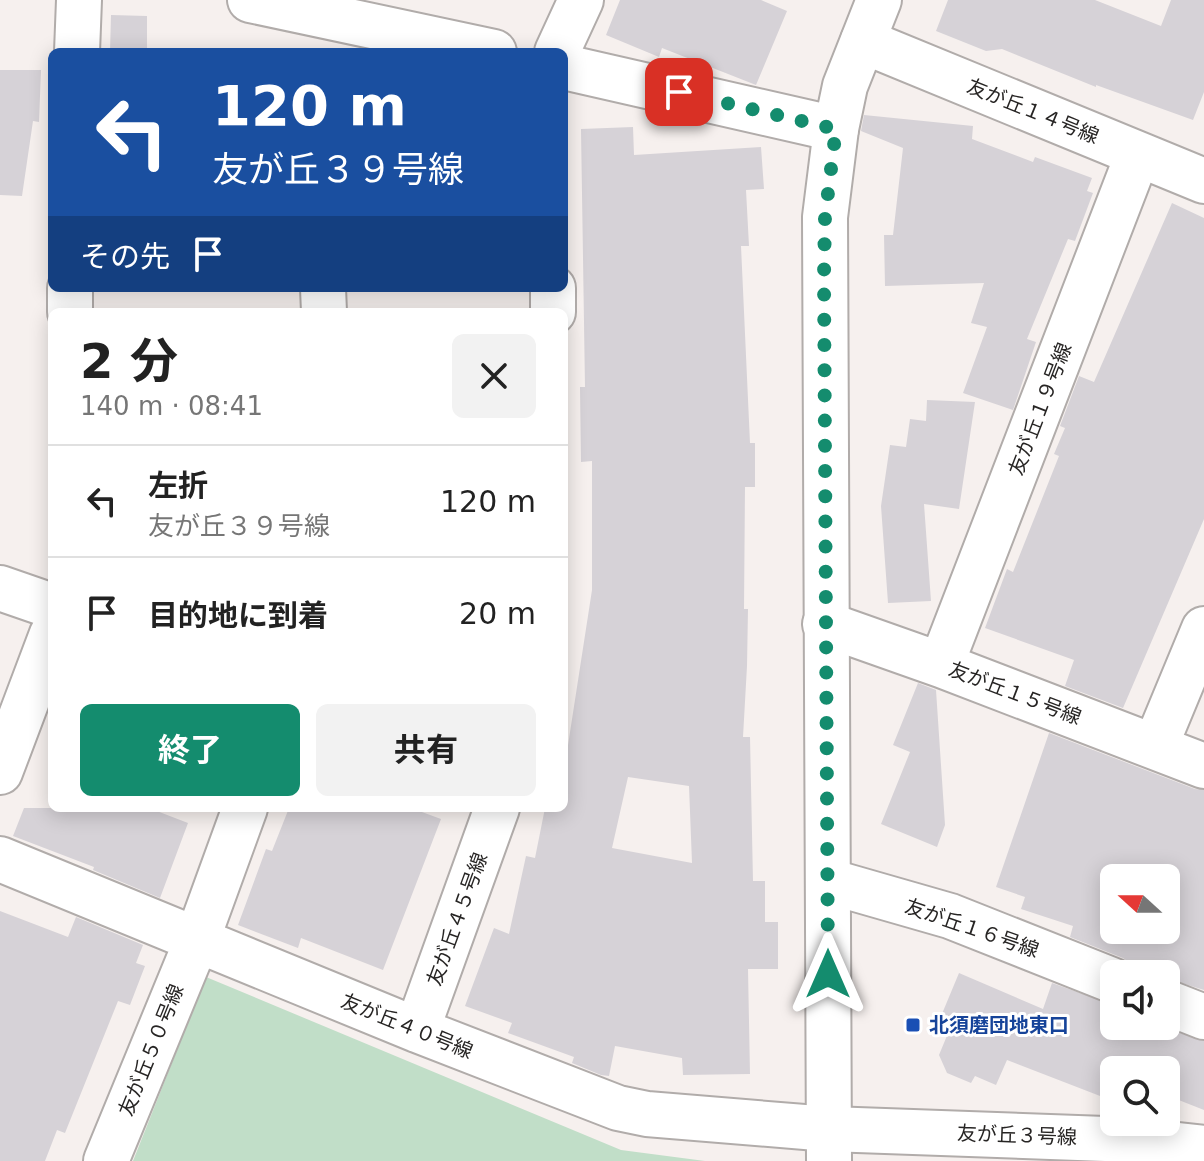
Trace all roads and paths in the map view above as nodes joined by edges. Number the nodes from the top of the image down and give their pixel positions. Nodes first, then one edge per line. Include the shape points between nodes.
1 (79, 0) edge
2 (250, 0) edge
3 (581, 0) edge
4 (879, 0) edge
5 (317, 33) edge
6 (863, 41) junction
7 (77, 48) edge
8 (457, 48) edge
9 (559, 48) edge
10 (568, 68) edge
11 (836, 129) junction
12 (1138, 154) junction
13 (1204, 181) edge
14 (0, 588) edge
15 (48, 605) edge
16 (825, 624) junction
17 (1204, 629) edge
18 (48, 645) edge
19 (941, 665) junction
20 (1155, 747) junction
21 (1204, 766) edge
22 (0, 772) edge
23 (244, 812) edge
24 (496, 812) edge
25 (0, 859) edge
26 (828, 881) junction
27 (197, 940) junction
28 (1100, 975) edge
29 (1180, 1008) edge
30 (1204, 1017) edge
31 (417, 1030) junction
32 (829, 1145) edge
33 (1204, 1148) edge
34 (106, 1161) edge

1 - 7 street
2 - 5 street
3 - 9 street
4 - 6 street
5 - 8 street
6 - 11 street via 845,86
6 - 12 street, 友が丘１４号線
10 - 11 street
11 - 16 street via 825,217
12 - 13 street, 友が丘１４号線
12 - 19 street, 友が丘１９号線
14 - 15 street
16 - 19 street, 友が丘１５号線
16 - 26 street
17 - 20 street
18 - 22 street
19 - 20 street, 友が丘１５号線
20 - 21 street, 友が丘１５号線
23 - 27 street, 友が丘５０号線
24 - 31 street, 友が丘４５号線
25 - 27 street, 友が丘４０号線
26 - 28 street, 友が丘１６号線 via 950,916
26 - 32 street
27 - 31 street, 友が丘４０号線
27 - 34 street, 友が丘５０号線
29 - 30 street
31 - 32 street, 友が丘４０号線 via 618,1108
32 - 33 street, 友が丘３号線 via 1133,1140

